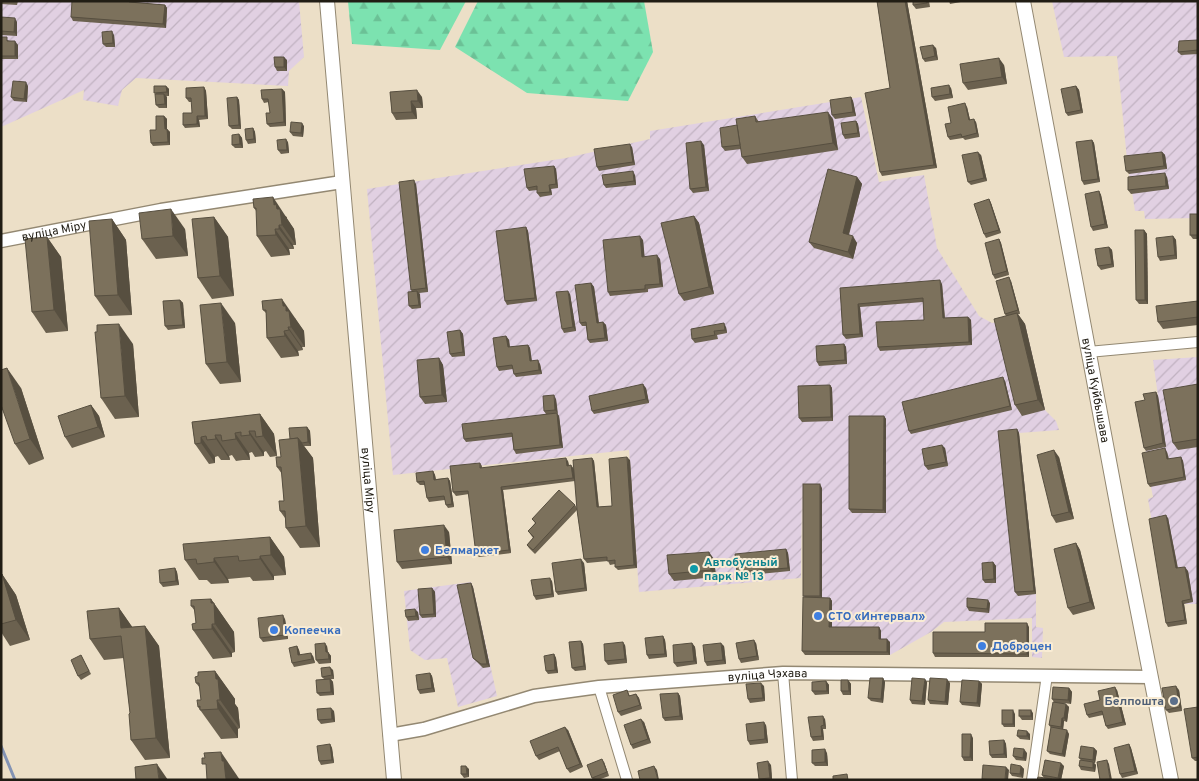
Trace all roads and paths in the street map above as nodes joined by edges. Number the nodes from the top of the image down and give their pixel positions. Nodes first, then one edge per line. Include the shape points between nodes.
1 (327, 1) edge
2 (1023, 1) edge
3 (342, 182) junction
4 (1, 241) edge
5 (1198, 342) edge
6 (1088, 352) junction
7 (783, 673) junction
8 (1047, 676) junction
9 (1151, 677) junction
10 (599, 687) junction
11 (390, 735) junction
12 (394, 780) edge
13 (627, 780) edge
14 (792, 780) edge
15 (1032, 780) edge
16 (1171, 780) edge

1 - 3 main road, вуліца Міру
2 - 6 main road, вуліца Куйбышава
3 - 4 street, вуліца Міру via 161,210
3 - 11 main road, вуліца Міру
5 - 6 street
6 - 9 main road, вуліца Куйбышава
7 - 8 street, вуліца Чэхава
7 - 10 street, вуліца Чэхава
7 - 14 street
8 - 9 street, вуліца Чэхава
8 - 15 street
9 - 16 main road, вуліца Куйбышава
10 - 11 street, вуліца Чэхава via 534,696 424,729
10 - 13 street
11 - 12 main road, вуліца Міру

